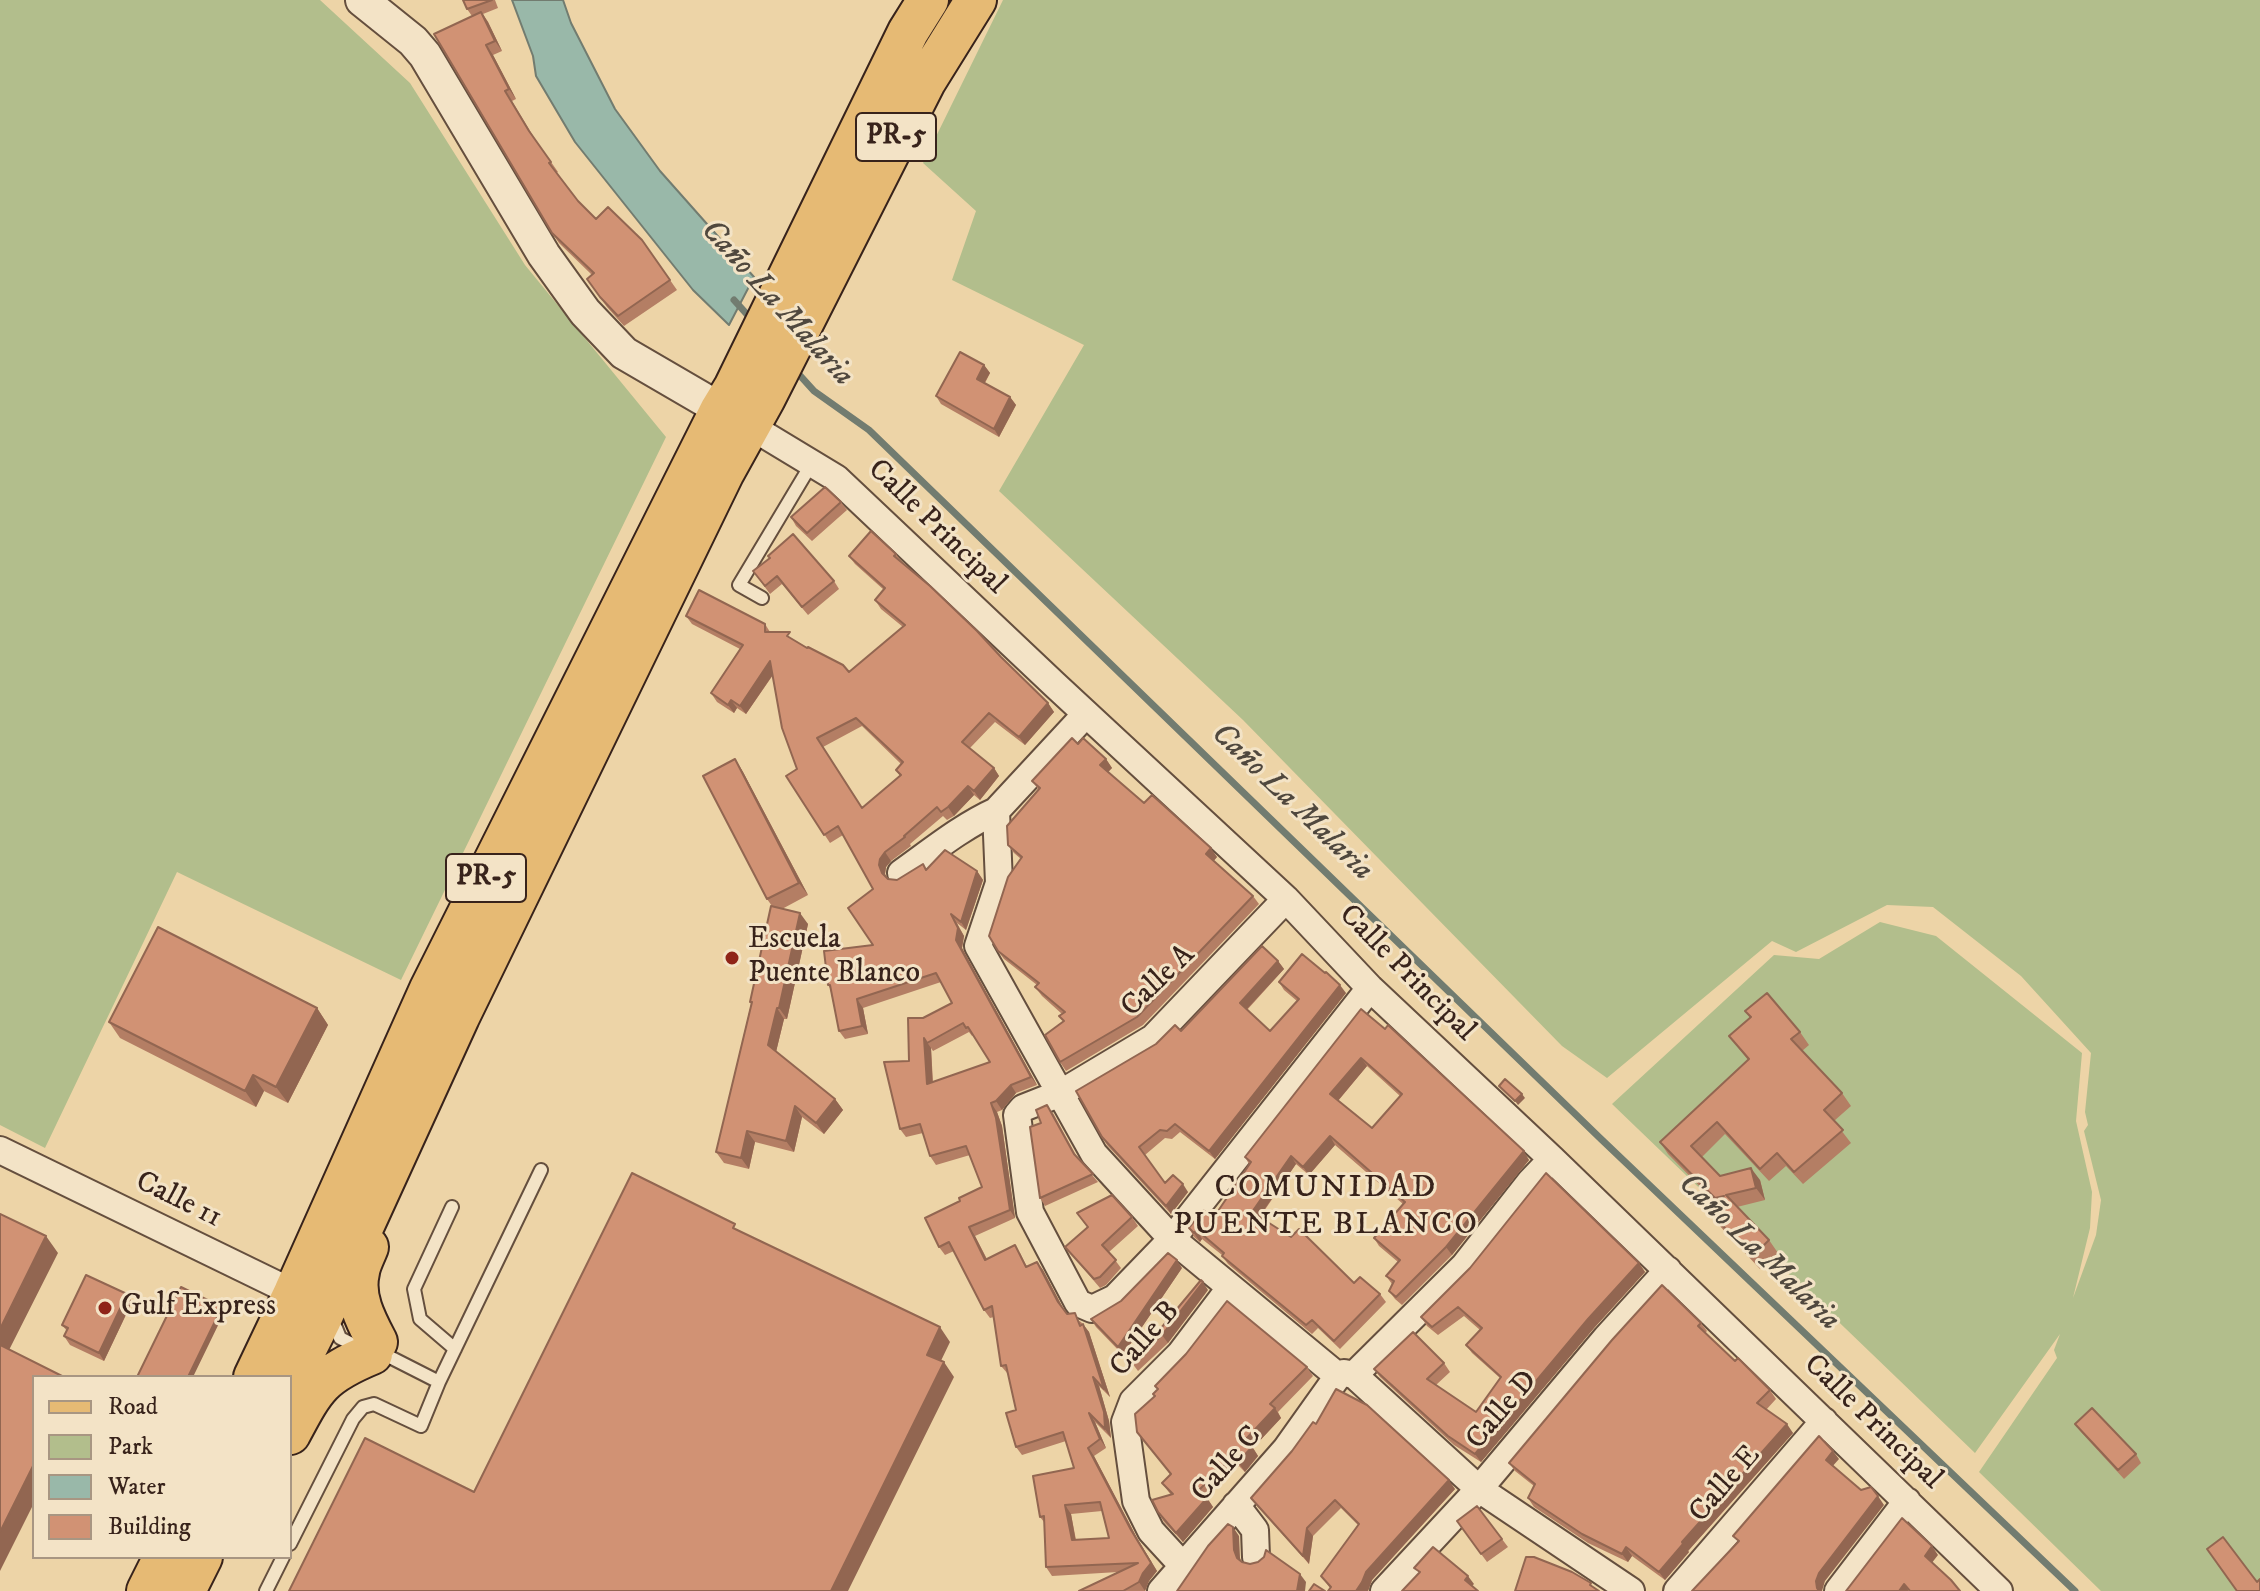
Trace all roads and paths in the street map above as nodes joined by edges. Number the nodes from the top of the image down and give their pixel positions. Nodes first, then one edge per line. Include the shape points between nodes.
1 (362, 0) edge
2 (928, 0) edge
3 (976, 0) edge
4 (810, 272) junction
5 (742, 406) junction
6 (812, 463) junction
7 (762, 598) edge
8 (1086, 714) junction
9 (996, 811) junction
10 (901, 873) edge
11 (1286, 899) junction
12 (1370, 988) junction
13 (1061, 1093) junction
14 (0, 1150) edge
15 (1552, 1159) junction
16 (541, 1170) dead end
17 (452, 1207) dead end
18 (368, 1215) junction
19 (1172, 1239) junction
20 (1668, 1270) junction
21 (1230, 1288) junction
22 (348, 1330) junction
23 (455, 1349) junction
24 (258, 1375) edge
25 (1346, 1376) junction
26 (292, 1379) edge
27 (439, 1382) junction
28 (1824, 1421) junction
29 (292, 1430) edge
30 (1479, 1489) junction
31 (1907, 1501) junction
32 (1236, 1505) junction
33 (292, 1540) edge
34 (1256, 1557) dead end
35 (163, 1559) edge
36 (201, 1559) edge
37 (282, 1559) edge
38 (1184, 1567) junction
39 (147, 1591) edge
40 (185, 1591) edge
41 (266, 1591) edge
42 (1161, 1591) edge
43 (1384, 1591) edge
44 (1631, 1591) edge
45 (1677, 1591) edge
46 (1838, 1591) edge
47 (1999, 1591) edge

1 - 5 street via 425,55 544,255 585,312 624,353
2 - 4 main road, PR-5 via 908,32
3 - 4 main road, PR-5
4 - 5 main road, PR-5
5 - 6 street, Calle Principal
5 - 18 main road, PR-5 via 724,472
5 - 22 main road, PR-5 via 430,989
6 - 7 lane via 739,585
6 - 8 street, Calle Principal via 836,478
8 - 9 street
8 - 11 street, Calle Principal
9 - 10 street
9 - 13 street via 999,883 978,946
11 - 12 street, Calle Principal
11 - 13 street, Calle A via 1153,1038
12 - 15 street, Calle Principal
12 - 19 street
13 - 19 street via 1094,1154
13 - 19 street, Calle A via 1017,1115 1030,1212 1078,1303 1092,1309 1115,1298
14 - 22 street, Calle 11
15 - 20 street, Calle Principal
15 - 25 street, Calle C via 1464,1266
16 - 23 lane
17 - 23 lane via 414,1289 420,1319
18 - 22 main road, PR-5
18 - 22 main road via 373,1235 358,1274 361,1309
19 - 21 street
20 - 28 street, Calle Principal
20 - 30 street, Calle D
21 - 25 street
21 - 38 street, Calle B via 1180,1354 1133,1401 1125,1422 1136,1501 1151,1531
22 - 24 main road, PR-5
22 - 26 main road, PR-5
22 - 27 lane
22 - 29 main road via 347,1364 312,1393
23 - 27 lane
25 - 30 street
25 - 32 street, Calle C
27 - 33 lane via 421,1426 374,1404 363,1407
28 - 31 street, Calle Principal
28 - 45 street, Calle E
30 - 43 street, Calle D
30 - 44 street
31 - 46 street
31 - 47 street, Calle Principal
32 - 34 street via 1255,1530
32 - 38 street, Calle C
35 - 39 main road
36 - 40 main road
37 - 41 lane
38 - 42 street, Calle C

